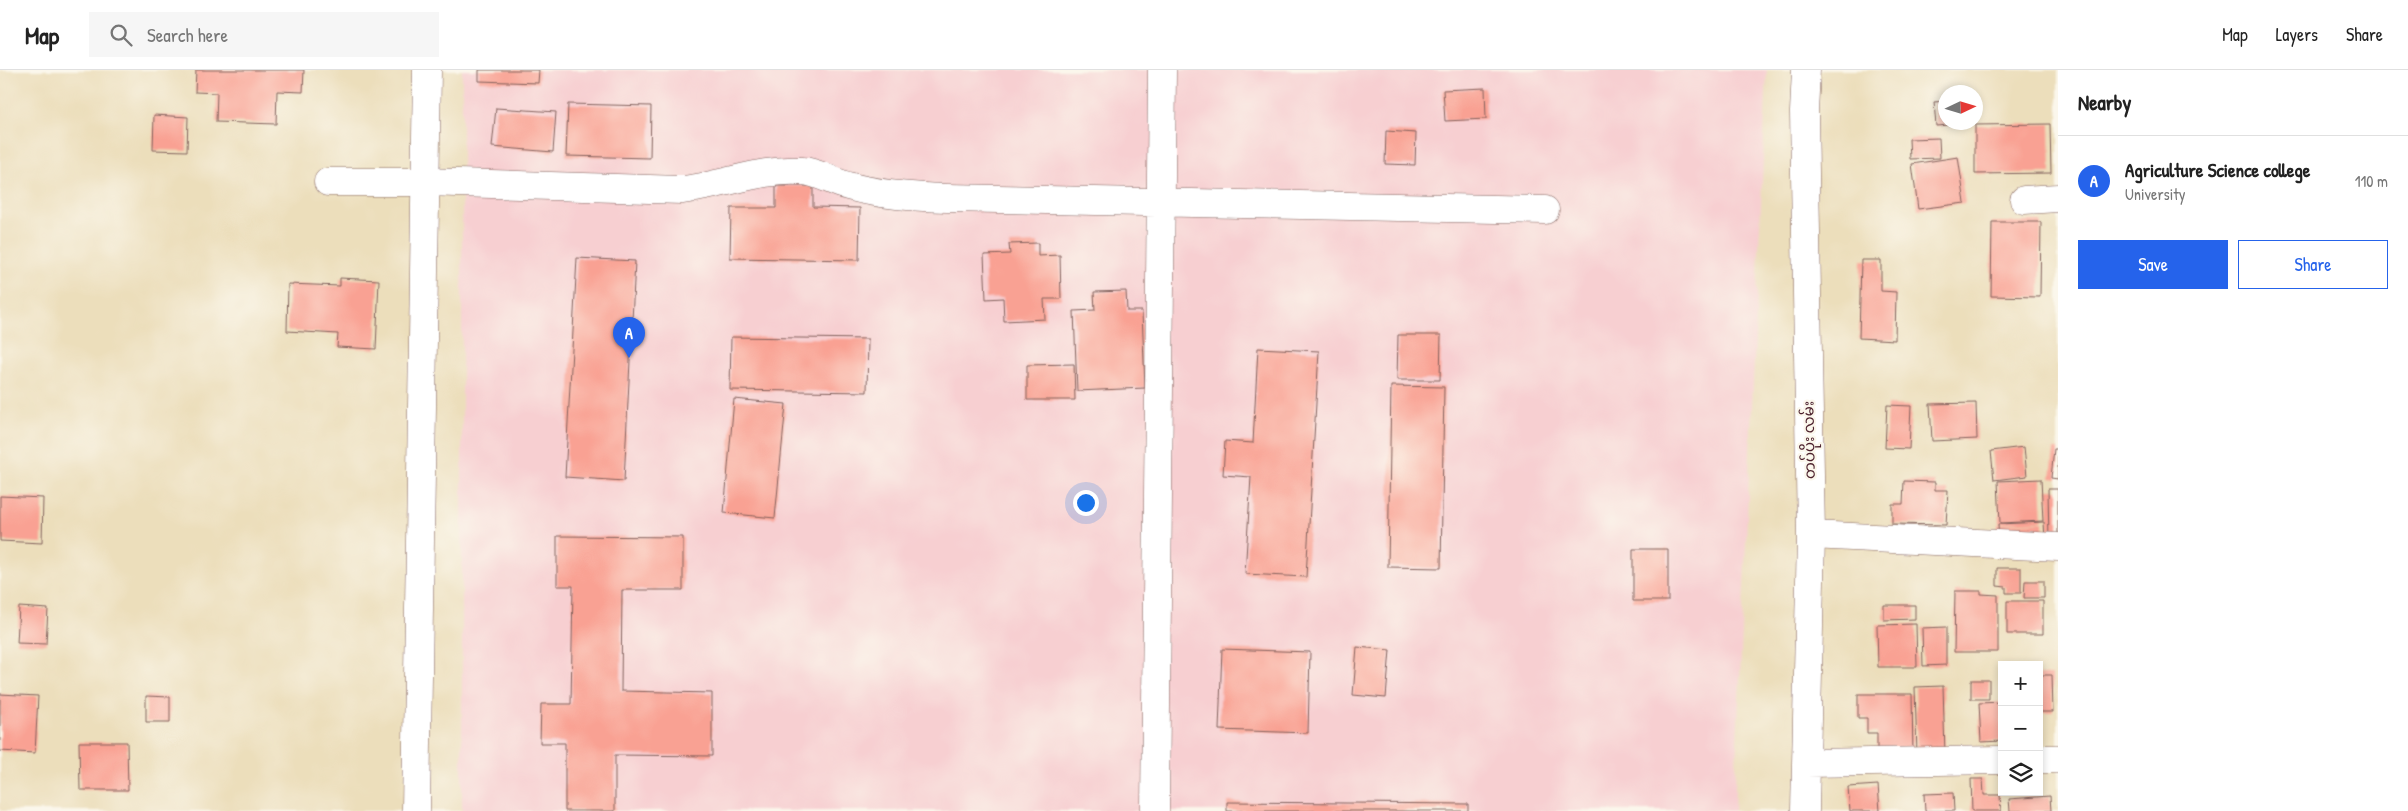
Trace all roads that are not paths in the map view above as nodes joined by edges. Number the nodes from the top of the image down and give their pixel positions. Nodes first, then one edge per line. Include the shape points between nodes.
1 (426, 70) edge
2 (1162, 70) edge
3 (1806, 70) edge
4 (328, 182) dead end
5 (425, 182) junction
6 (2058, 198) edge
7 (2024, 200) dead end
8 (1161, 204) junction
9 (1546, 210) dead end
10 (1811, 535) junction
11 (2058, 547) edge
12 (2043, 759) edge
13 (2058, 759) edge
14 (1998, 760) edge
15 (1806, 763) junction
16 (416, 811) edge
17 (1155, 811) edge
18 (1805, 811) edge

1 - 5 street
2 - 8 street
3 - 10 street, တပ်ပိုး လမ်း
4 - 5 street
5 - 8 street via 682,190 753,176 804,171 845,186 878,193
5 - 16 street
6 - 7 street
8 - 9 street
8 - 17 street
10 - 11 street
10 - 15 street, တပ်ပိုး လမ်း
12 - 13 street
14 - 15 street
15 - 18 street, တပ်ပိုး လမ်း

